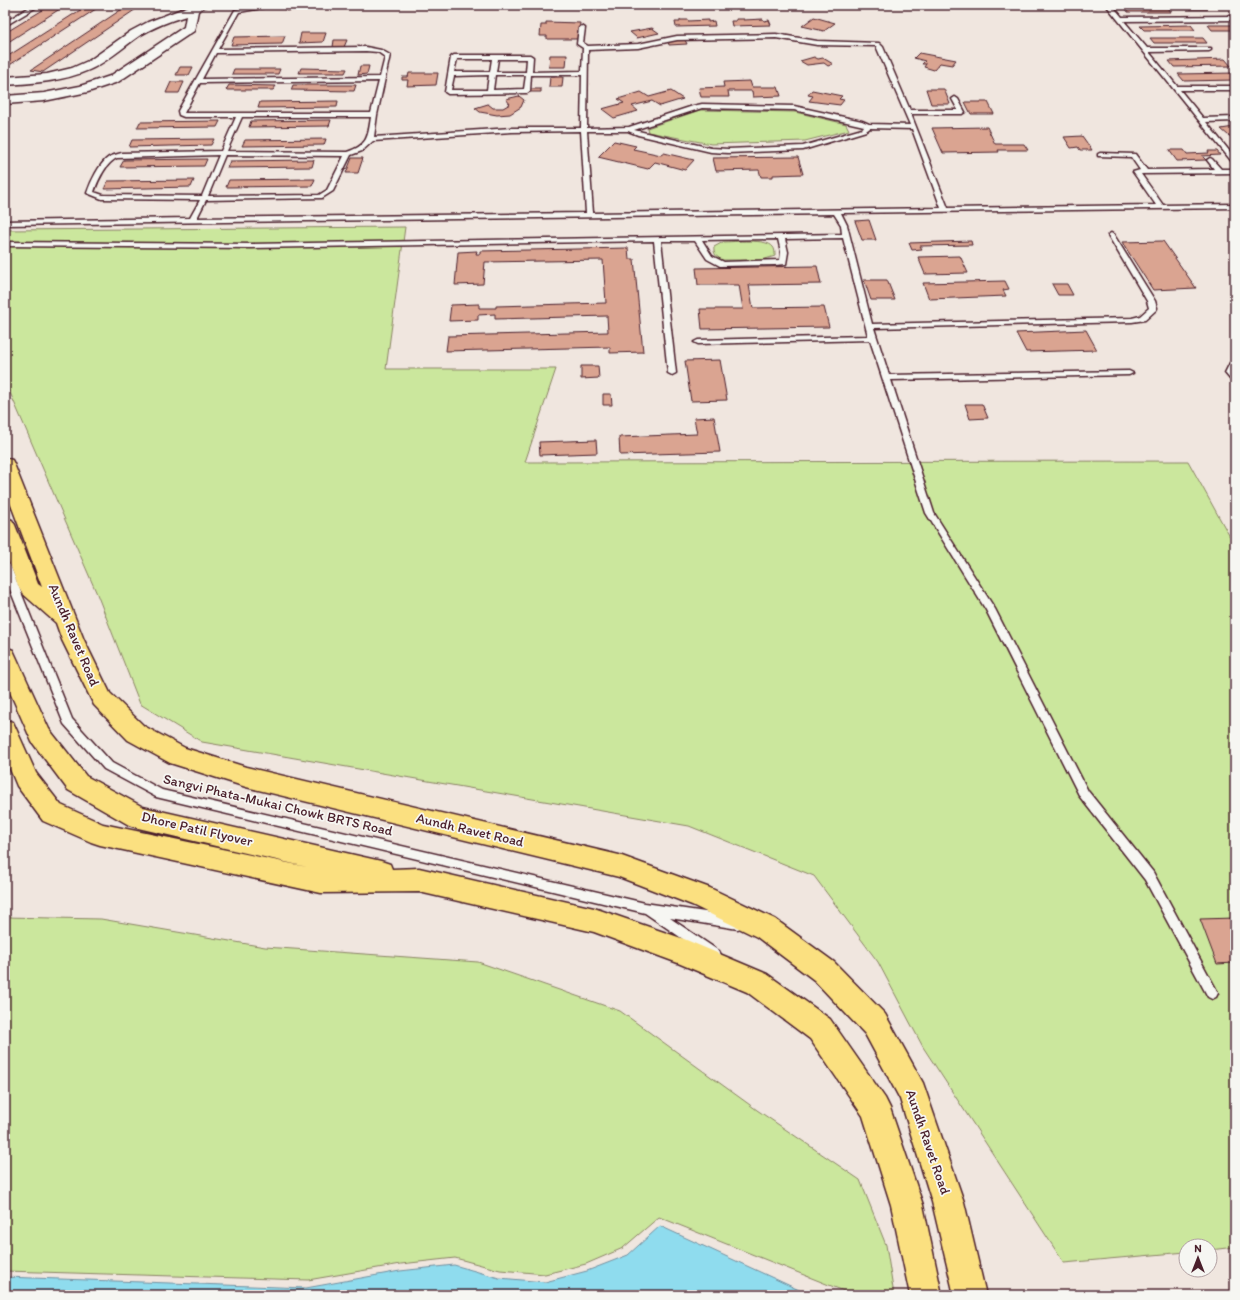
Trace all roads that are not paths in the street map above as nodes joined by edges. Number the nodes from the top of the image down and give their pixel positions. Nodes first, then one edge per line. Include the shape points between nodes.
1 (37, 5) edge
2 (276, 5) edge
3 (1109, 5) edge
4 (197, 7) edge
5 (1235, 18) edge
6 (1119, 19) junction
7 (5, 24) edge
8 (582, 28) dead end
9 (587, 48) junction
10 (1209, 49) dead end
11 (1144, 50) junction
12 (214, 51) junction
13 (495, 57) junction
14 (451, 74) junction
15 (492, 74) junction
16 (529, 74) junction
17 (584, 74) junction
18 (382, 80) junction
19 (5, 81) edge
20 (198, 81) junction
21 (5, 86) edge
22 (1175, 88) junction
23 (1235, 88) edge
24 (490, 91) junction
25 (5, 93) edge
26 (955, 99) dead end
27 (5, 100) edge
28 (908, 112) junction
29 (374, 115) junction
30 (239, 116) junction
31 (1235, 118) edge
32 (1200, 120) junction
33 (868, 126) junction
34 (914, 126) junction
35 (630, 129) junction
36 (584, 130) junction
37 (371, 139) junction
38 (223, 154) junction
39 (348, 154) junction
40 (1100, 155) dead end
41 (1210, 160) dead end
42 (1235, 162) edge
43 (1219, 171) junction
44 (1235, 171) edge
45 (1145, 172) junction
46 (204, 198) junction
47 (1235, 206) edge
48 (1160, 207) junction
49 (945, 210) junction
50 (838, 212) junction
51 (590, 215) junction
52 (193, 220) junction
53 (5, 223) edge
54 (781, 236) junction
55 (846, 236) junction
56 (1111, 236) dead end
57 (697, 238) junction
58 (657, 239) junction
59 (5, 244) edge
60 (869, 326) junction
61 (872, 338) junction
62 (698, 342) dead end
63 (1235, 366) edge
64 (1129, 373) dead end
65 (672, 374) dead end
66 (1235, 376) edge
67 (886, 378) junction
68 (5, 464) edge
69 (5, 524) edge
70 (5, 565) edge
71 (66, 620) junction
72 (5, 656) edge
73 (5, 729) edge
74 (419, 880) junction
75 (645, 908) junction
76 (766, 928) junction
77 (757, 983) junction
78 (1212, 993) dead end
79 (926, 1295) edge
80 (970, 1295) edge

1 - 7 lane
2 - 12 lane via 237,11
3 - 6 lane
4 - 19 main road via 152,24 84,68 43,78
4 - 21 main road via 92,71 43,83
4 - 25 main road via 177,27 103,75 77,84
4 - 27 main road via 190,29 114,79 82,90 44,97
5 - 6 lane
6 - 11 lane
8 - 9 lane via 580,44
9 - 17 lane via 584,52
9 - 28 lane via 638,46 694,37 776,36 817,43 874,43 880,47
10 - 11 lane
11 - 22 lane
12 - 18 lane via 379,51 388,56
12 - 20 lane
13 - 14 lane via 454,57
13 - 15 lane
13 - 16 lane via 530,57
14 - 15 lane
14 - 24 lane via 448,92
15 - 16 lane
15 - 24 lane
16 - 17 lane
16 - 24 lane via 527,91
17 - 36 lane
18 - 20 lane
18 - 29 lane
20 - 30 lane via 181,114
22 - 23 lane
22 - 32 lane
26 - 28 lane via 962,112
28 - 34 lane
29 - 30 lane
29 - 37 lane
30 - 38 lane
31 - 32 lane
32 - 42 lane
33 - 34 lane
33 - 35 lane via 794,108 702,106
33 - 35 lane via 864,130 803,148 728,151 711,150 633,132
34 - 49 lane
35 - 36 lane
36 - 37 lane via 504,130
36 - 51 lane
37 - 39 lane via 360,150
38 - 39 lane
38 - 46 lane
38 - 46 lane via 114,157 107,162 90,193 102,197
39 - 46 lane via 330,191 320,196
40 - 45 lane via 1133,155
41 - 43 lane
43 - 44 lane
43 - 45 lane
45 - 48 lane via 1136,172
46 - 52 lane
47 - 48 lane
48 - 49 lane
49 - 50 lane
50 - 51 lane
50 - 55 lane
51 - 52 lane
52 - 53 lane
54 - 55 lane
54 - 57 lane
54 - 57 lane via 785,254 783,262 775,264 717,263 711,260
55 - 60 lane
56 - 60 lane via 1151,301 1153,308 1142,318
57 - 58 lane
58 - 59 lane via 258,246
58 - 65 lane
60 - 61 lane
61 - 62 lane
61 - 67 lane
63 - 66 street
64 - 67 lane
67 - 78 lane via 930,512 990,609 1084,794 1149,876
68 - 71 main road, Aundh Ravet Road
69 - 71 main road via 28,588
70 - 75 lane, Sangvi Phata-Mukai Chowk BRTS Road via 68,721 108,766 160,794
71 - 76 main road, Aundh Ravet Road via 102,700 136,733 178,756 246,777 619,866 701,896
72 - 74 main road, Dhore Patil Flyover via 40,735 77,783 138,816
73 - 74 main road via 26,779 52,813 100,834 321,881
74 - 77 main road via 594,920 684,952
75 - 76 lane, Sangvi Phata-Mukai Chowk BRTS Road
75 - 77 lane, Sangvi Phata-Mukai Chowk BRTS Road
76 - 80 main road, Aundh Ravet Road via 824,971 875,1024 913,1093 948,1202
77 - 79 main road via 820,1028 876,1108 907,1205

